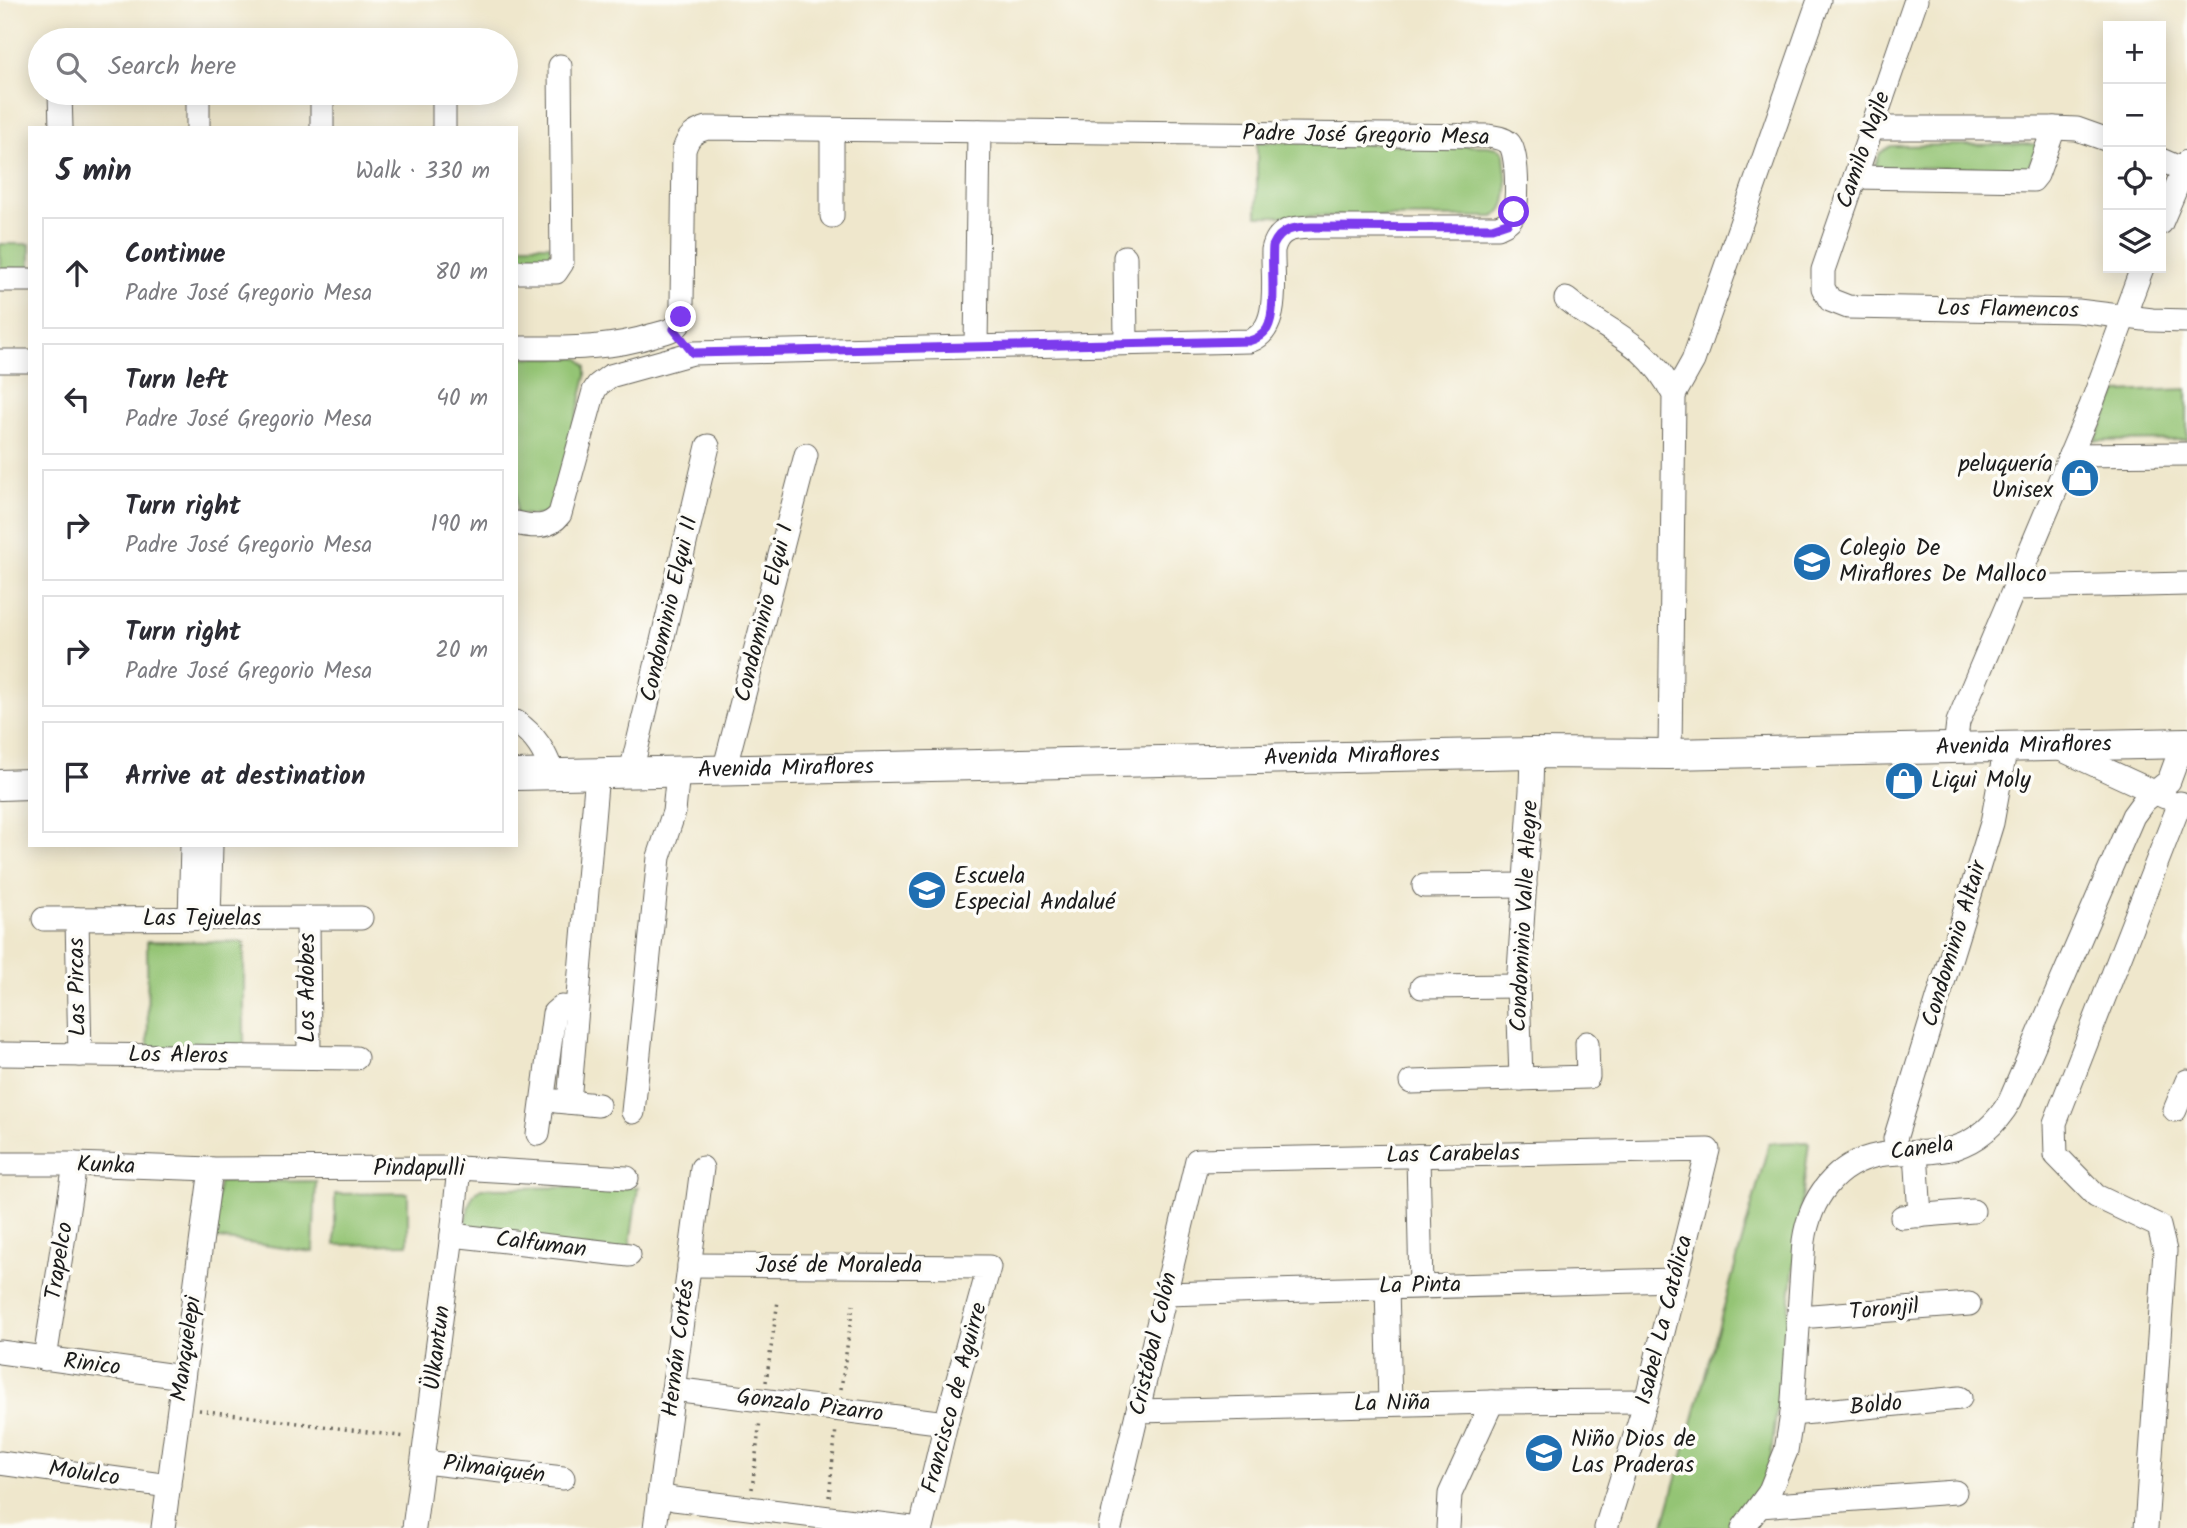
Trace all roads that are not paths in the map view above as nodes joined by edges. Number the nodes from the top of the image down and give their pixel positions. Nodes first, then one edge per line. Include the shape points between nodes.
1 (1819, 0) edge
2 (1916, 0) edge
3 (560, 66) dead end
4 (61, 105) edge
5 (198, 105) edge
6 (322, 105) edge
7 (444, 105) edge
8 (61, 126) edge
9 (198, 126) edge
10 (322, 126) edge
11 (444, 126) edge
12 (1872, 128) junction
13 (2054, 128) junction
14 (832, 130) junction
15 (979, 131) junction
16 (2103, 138) edge
17 (2166, 161) edge
18 (2185, 166) edge
19 (1855, 177) junction
20 (2180, 193) edge
21 (2166, 215) edge
22 (832, 216) dead end
23 (1125, 257) dead end
24 (518, 272) edge
25 (2140, 273) edge
26 (0, 280) edge
27 (28, 280) edge
28 (1566, 299) dead end
29 (1830, 300) joint
30 (2125, 317) junction
31 (2187, 321) edge
32 (674, 329) junction
33 (1126, 343) junction
34 (976, 346) junction
35 (518, 348) edge
36 (583, 348) junction
37 (693, 353) junction
38 (0, 361) edge
39 (28, 361) edge
40 (594, 391) junction
41 (1674, 396) junction
42 (708, 446) dead end
43 (806, 454) dead end
44 (2187, 454) edge
45 (2070, 455) junction
46 (518, 523) edge
47 (2187, 584) edge
48 (2015, 588) junction
49 (518, 724) edge
50 (2185, 743) edge
51 (2006, 746) junction
52 (2053, 746) junction
53 (1955, 748) junction
54 (1532, 753) junction
55 (1671, 754) junction
56 (678, 771) junction
57 (724, 771) junction
58 (631, 772) junction
59 (597, 773) junction
60 (553, 774) junction
61 (518, 775) edge
62 (28, 784) edge
63 (0, 785) edge
64 (2154, 794) junction
65 (2183, 804) edge
66 (192, 847) edge
67 (211, 847) edge
68 (1525, 885) junction
69 (1424, 886) dead end
70 (308, 918) junction
71 (44, 919) dead end
72 (77, 919) junction
73 (200, 919) junction
74 (361, 919) dead end
75 (1518, 986) junction
76 (1422, 987) dead end
77 (577, 1007) junction
78 (1587, 1043) dead end
79 (0, 1054) edge
80 (80, 1055) junction
81 (309, 1057) junction
82 (356, 1058) dead end
83 (1521, 1079) junction
84 (2187, 1081) edge
85 (1411, 1082) dead end
86 (543, 1100) junction
87 (569, 1102) junction
88 (598, 1105) dead end
89 (2175, 1110) dead end
90 (634, 1112) dead end
91 (538, 1134) dead end
92 (1895, 1139) dead end
93 (1708, 1150) joint
94 (1916, 1152) junction
95 (1418, 1156) junction
96 (1197, 1160) joint
97 (0, 1164) edge
98 (75, 1164) junction
99 (459, 1168) junction
100 (702, 1168) dead end
101 (211, 1169) junction
102 (627, 1178) dead end
103 (1973, 1211) dead end
104 (452, 1235) junction
105 (629, 1255) dead end
106 (689, 1265) junction
107 (989, 1267) joint
108 (1675, 1280) junction
109 (1421, 1286) junction
110 (1387, 1287) junction
111 (1166, 1294) junction
112 (1969, 1304) dead end
113 (1798, 1317) junction
114 (0, 1352) edge
115 (45, 1359) junction
116 (183, 1377) junction
117 (673, 1389) junction
118 (1960, 1398) dead end
119 (1646, 1401) junction
120 (1492, 1402) junction
121 (1390, 1404) junction
122 (1138, 1411) junction
123 (1792, 1414) junction
124 (946, 1423) junction
125 (425, 1451) junction
126 (0, 1463) edge
127 (563, 1478) dead end
128 (169, 1486) junction
129 (1955, 1492) dead end
130 (659, 1495) junction
131 (1760, 1506) junction
132 (163, 1528) edge
133 (414, 1528) edge
134 (655, 1528) edge
135 (912, 1528) edge
136 (921, 1528) edge
137 (1110, 1528) edge
138 (1448, 1528) edge
139 (1606, 1528) edge
140 (1743, 1528) edge
141 (2146, 1528) edge

1 - 41 street via 1693,361
2 - 12 street, Camilo Najle
3 - 24 street via 562,263 556,272
4 - 8 street
5 - 9 street
6 - 10 street
7 - 11 street
12 - 13 street
12 - 19 street, Camilo Najle
13 - 16 street
13 - 19 street via 2033,180
14 - 15 street, Padre José Gregorio Mesa
14 - 22 street
14 - 32 street, Padre José Gregorio Mesa via 712,128 691,135 683,156 681,320
15 - 33 street, Padre José Gregorio Mesa via 1488,136 1512,147 1515,208 1507,223 1492,228 1290,229 1279,235 1273,246 1271,317 1258,338
15 - 34 street
17 - 18 street
18 - 20 street
19 - 29 street, Camilo Najle via 1823,270
20 - 21 street
23 - 33 street
25 - 30 street
26 - 27 street
28 - 41 street via 1649,358
29 - 30 street, Los Flamencos via 1848,307 2078,311
30 - 31 street, Los Flamencos
30 - 45 street
32 - 36 street via 635,341
32 - 37 street
33 - 34 street, Padre José Gregorio Mesa
34 - 37 street, Padre José Gregorio Mesa
35 - 36 street
36 - 40 street via 592,364
37 - 40 street, Padre José Gregorio Mesa via 610,376
38 - 39 street
40 - 46 street via 560,514 544,526
41 - 55 street
42 - 58 street, Condominio Elqui II
43 - 57 street, Condominio Elqui I
44 - 45 street
45 - 48 street
47 - 48 street
48 - 53 street via 1958,722
49 - 60 street via 544,750
50 - 52 main road, Avenida Miraflores
50 - 64 street, Canela via 2172,776
51 - 52 main road, Avenida Miraflores
51 - 53 main road, Avenida Miraflores
51 - 92 street, Condominio Altair via 1992,823
52 - 64 street
53 - 55 main road, Avenida Miraflores
54 - 55 main road, Avenida Miraflores
54 - 57 main road, Avenida Miraflores
54 - 68 street, Condominio Valle Alegre
56 - 57 main road, Avenida Miraflores
56 - 58 main road, Avenida Miraflores
56 - 90 street via 674,812 659,857
58 - 59 main road, Avenida Miraflores
59 - 60 main road, Avenida Miraflores
59 - 77 street
60 - 61 main road, Avenida Miraflores
62 - 63 main road
64 - 65 street
64 - 94 street, Canela via 2133,816 2003,1114 1969,1142
65 - 141 street via 2055,1122 2056,1155 2095,1196 2159,1226 2165,1251
66 - 73 street
67 - 73 street
68 - 69 street
68 - 75 street, Condominio Valle Alegre
70 - 73 street, Las Tejuelas
70 - 74 street, Las Tejuelas
70 - 81 street, Los Adobes
71 - 72 street, Las Tejuelas
72 - 73 street, Las Tejuelas
72 - 80 street, Las Pircas
75 - 76 street
75 - 83 street, Condominio Valle Alegre
77 - 86 street via 561,1007 554,1013
77 - 87 street
78 - 83 street via 1588,1077
79 - 80 street, Los Aleros
80 - 81 street, Los Aleros
81 - 82 street, Los Aleros
83 - 85 street
84 - 89 street
86 - 87 street
86 - 91 street
87 - 88 street
93 - 95 street, Las Carabelas
93 - 108 street, Isabel La Católica
94 - 103 street via 1911,1216
94 - 113 street, Canela via 1880,1155 1852,1164 1820,1194 1805,1230
95 - 96 street, Las Carabelas
95 - 109 street
96 - 111 street, Cristóbal Colón
97 - 98 street, Kunka
98 - 101 street, Kunka
98 - 115 street, Trapelco
99 - 101 street, Pindapulli
99 - 102 street, Pindapulli
99 - 104 street, Ülkantun
100 - 106 street, Hernán Cortés
101 - 116 street, Manquelepi
104 - 105 street, Calfuman
104 - 125 street, Ülkantun
106 - 107 street, José de Moraleda
106 - 117 street, Hernán Cortés
107 - 124 street, Francisco de Aguirre
108 - 109 street, La Pinta
108 - 119 street, Isabel La Católica
109 - 110 street, La Pinta
110 - 111 street, La Pinta
110 - 121 street
111 - 122 street, Cristóbal Colón
112 - 113 street, Toronjil
113 - 123 street, Canela
114 - 115 street, Rinico
115 - 116 street, Rinico
116 - 128 street, Manquelepi
117 - 124 street, Gonzalo Pizarro
117 - 130 street, Hernán Cortés
118 - 123 street, Boldo
119 - 120 street, La Niña
119 - 139 street, Isabel La Católica
120 - 121 street, La Niña
120 - 138 street via 1450,1494
121 - 122 street, La Niña
122 - 137 street, Cristóbal Colón
123 - 131 street, Canela via 1782,1465
124 - 136 street, Francisco de Aguirre
125 - 127 street, Pilmaiquén
125 - 133 street, Ülkantun
126 - 128 street, Molulco
128 - 132 street, Manquelepi
129 - 131 street
130 - 134 street, Hernán Cortés
130 - 135 street
131 - 140 street, Canela

